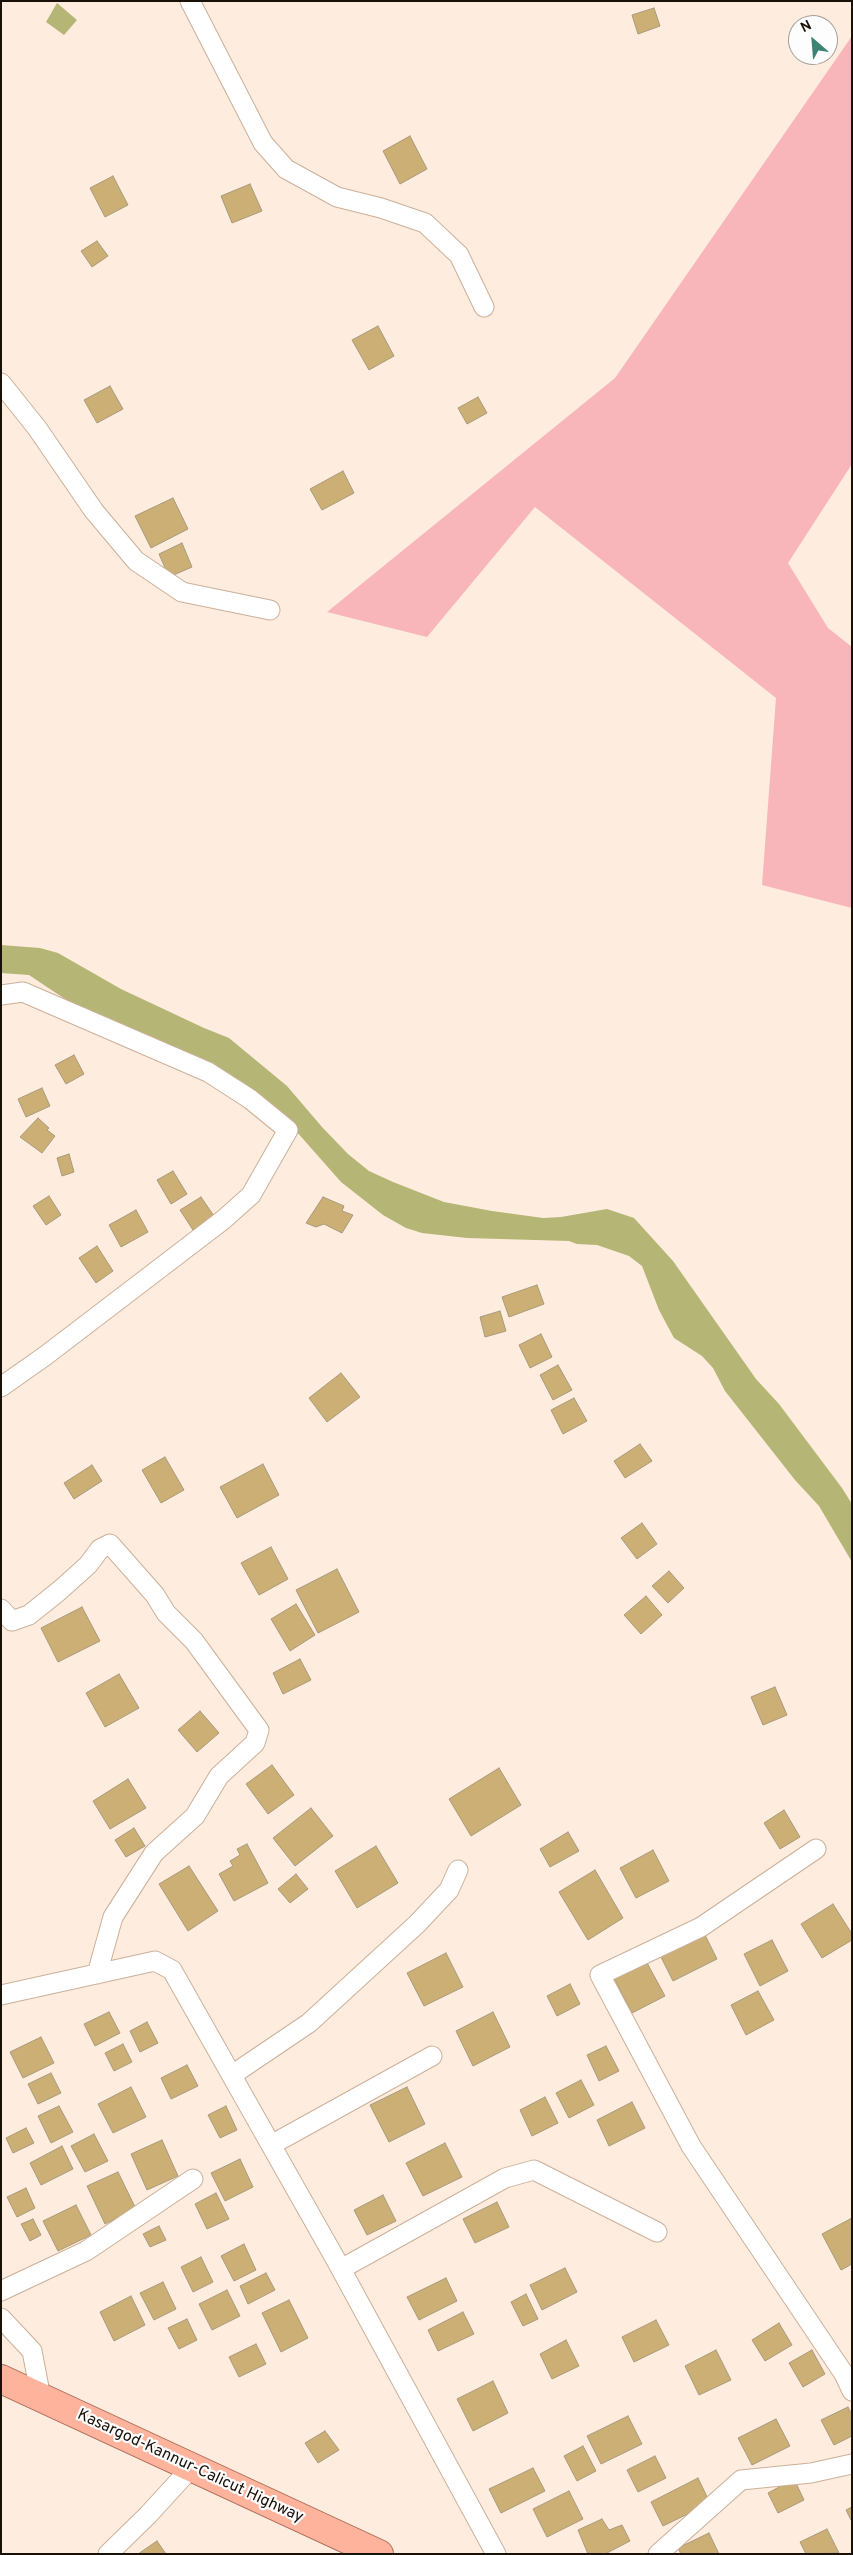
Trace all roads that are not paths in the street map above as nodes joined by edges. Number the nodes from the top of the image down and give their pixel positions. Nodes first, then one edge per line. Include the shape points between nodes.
1 (190, 1) edge
2 (484, 307) dead end
3 (1, 384) edge
4 (270, 610) dead end
5 (1, 995) edge
6 (1, 1387) edge
7 (1, 1609) edge
8 (816, 1849) dead end
9 (458, 1870) dead end
10 (97, 1974) junction
11 (1, 1995) edge
12 (432, 2056) dead end
13 (232, 2076) junction
14 (271, 2145) junction
15 (193, 2179) dead end
16 (657, 2232) dead end
17 (341, 2269) junction
18 (1, 2291) edge
19 (1, 2318) edge
20 (1, 2380) edge
21 (852, 2391) edge
22 (41, 2398) junction
23 (852, 2464) edge
24 (191, 2468) junction
25 (108, 2554) edge
26 (379, 2554) edge
27 (496, 2554) edge
28 (658, 2554) edge

1 - 2 street via 263,143 286,169 337,197 425,222 459,255
3 - 4 street via 94,511 136,561 182,592
5 - 6 street via 23,992 208,1072 250,1099 288,1130 251,1195 223,1220
7 - 10 street via 12,1621 29,1615 88,1565 100,1549 110,1544 155,1595 166,1613 194,1641 259,1730 255,1743 219,1776 195,1816 154,1853 113,1917
8 - 21 street via 701,1927 600,1975 691,2146 844,2374
9 - 13 street via 449,1890 417,1924 309,2023
10 - 11 street
10 - 13 street via 155,1961 172,1970
12 - 14 street
13 - 14 street
14 - 17 street
15 - 18 street via 86,2251
16 - 17 street via 534,2170 505,2178
17 - 27 street
19 - 22 street via 32,2352
20 - 22 highway, Kasargod-Kannur-Calicut Highway
22 - 24 highway, Kasargod-Kannur-Calicut Highway
23 - 28 street via 811,2473 741,2480
24 - 25 street
24 - 26 highway, Kasargod-Kannur-Calicut Highway

